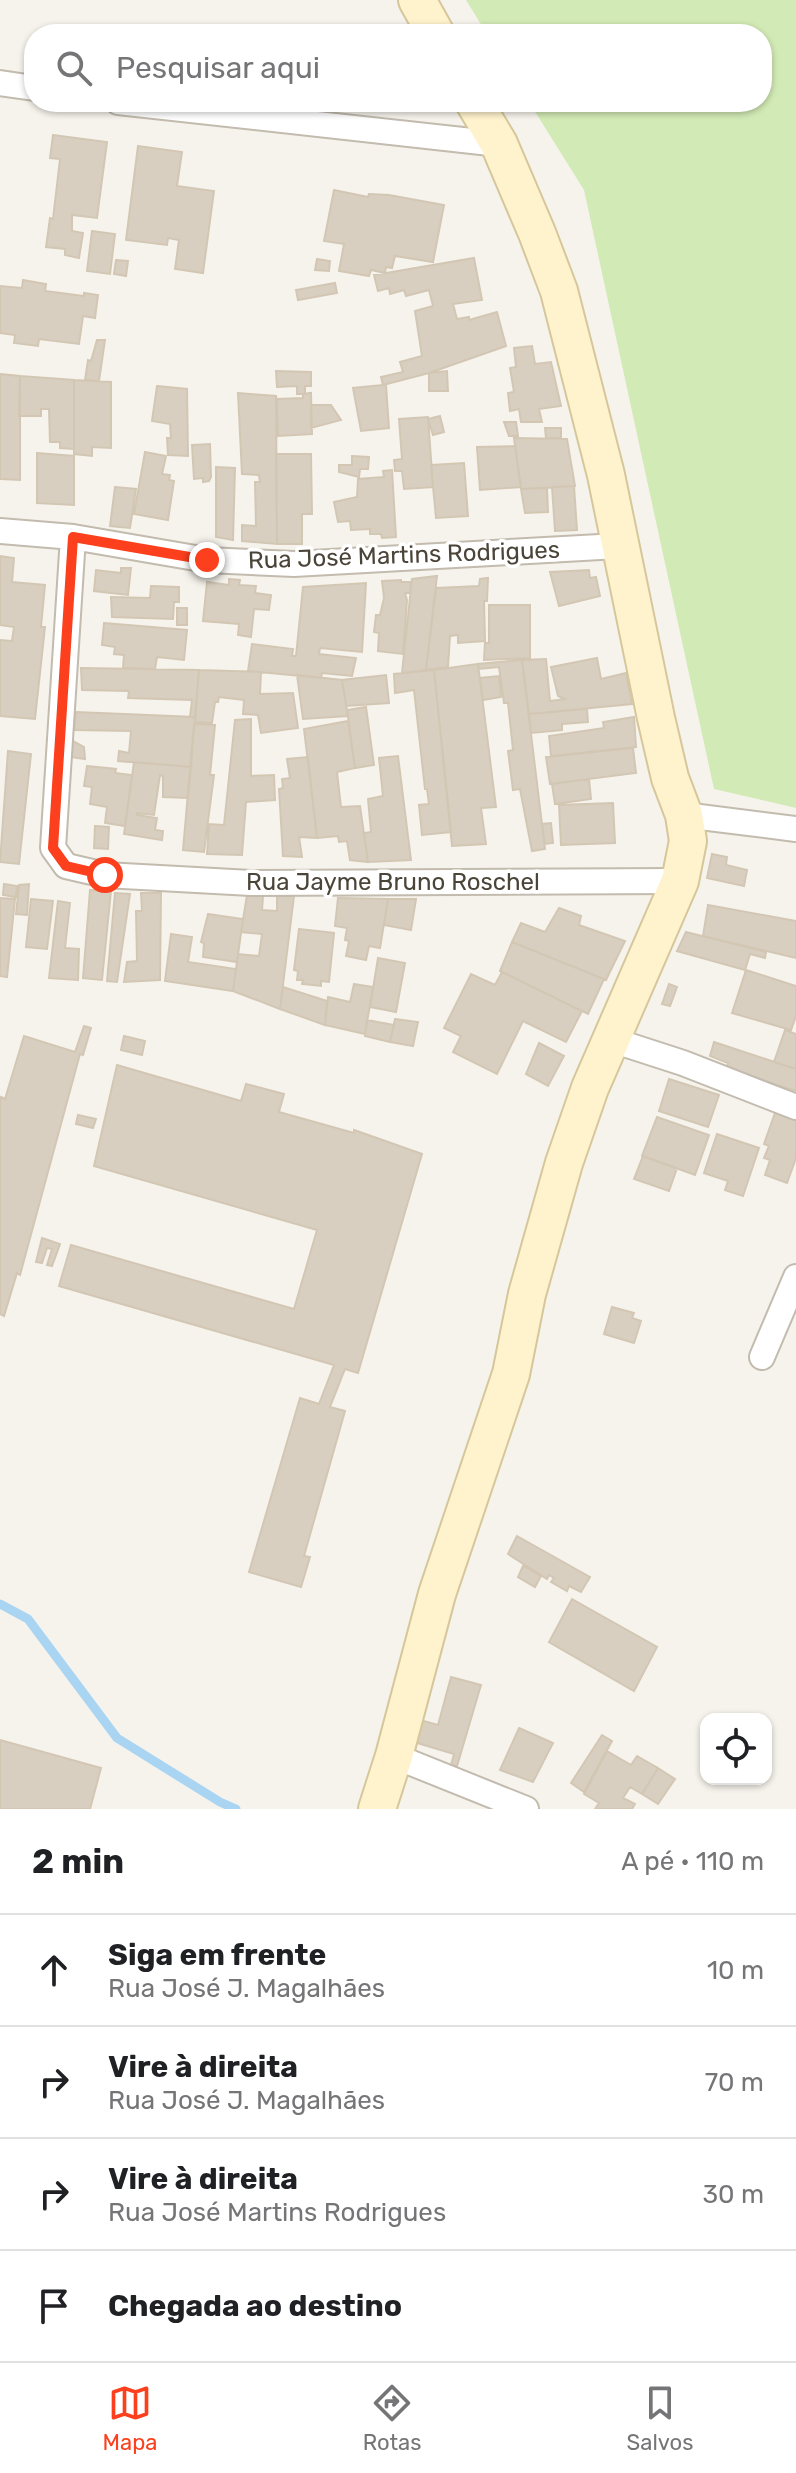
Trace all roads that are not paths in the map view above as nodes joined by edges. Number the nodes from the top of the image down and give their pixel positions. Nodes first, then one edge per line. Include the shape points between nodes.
1 (417, 0) edge
2 (430, 24) edge
3 (0, 83) edge
4 (24, 87) edge
5 (209, 112) edge
6 (480, 112) edge
7 (499, 144) junction
8 (0, 531) edge
9 (73, 537) junction
10 (618, 546) junction
11 (684, 815) junction
12 (796, 829) edge
13 (680, 881) junction
14 (612, 1040) junction
15 (796, 1107) edge
16 (796, 1277) edge
17 (762, 1357) dead end
18 (394, 1756) junction
19 (377, 1809) edge
20 (526, 1809) edge

1 - 2 main road
3 - 4 street
5 - 7 street
6 - 7 main road
7 - 10 main road via 559,291 606,475
8 - 9 street, Rua José Martins Rodrigues
9 - 10 street, Rua José Martins Rodrigues via 207,560 294,564
9 - 13 street, Rua Jayme Bruno Roschel via 53,848 66,866 105,875 251,883
10 - 11 main road via 670,778
11 - 12 street
11 - 13 main road via 688,841
13 - 14 main road
14 - 15 street
14 - 18 main road via 564,1163 511,1374 437,1594
16 - 17 street
18 - 19 main road
18 - 20 street

